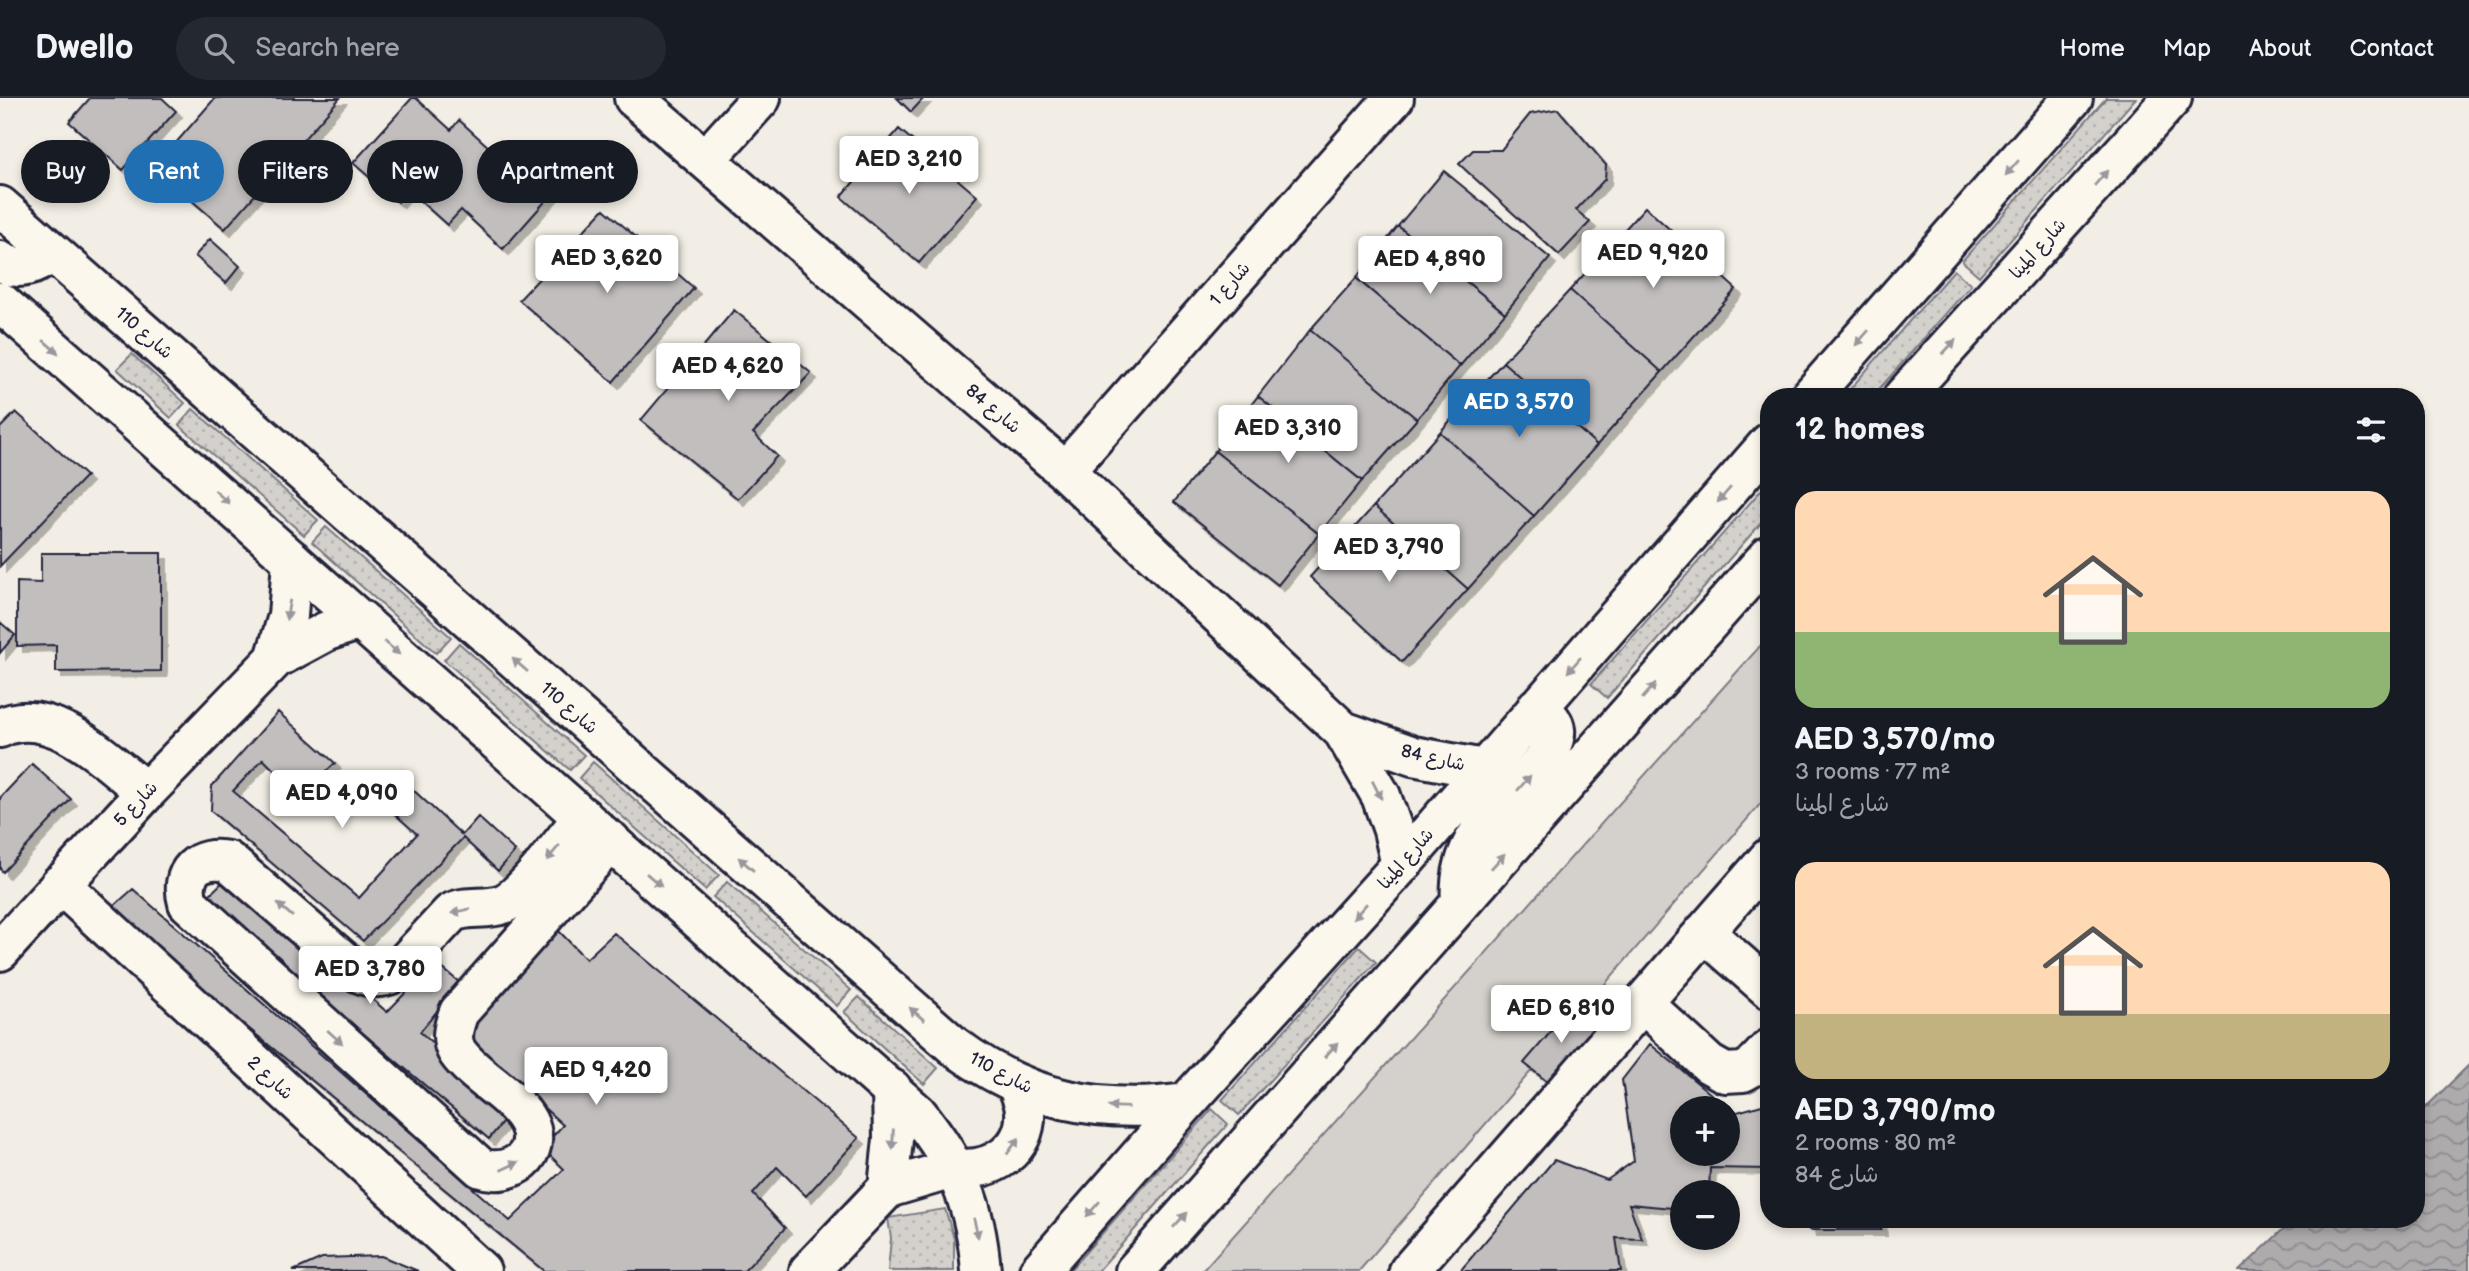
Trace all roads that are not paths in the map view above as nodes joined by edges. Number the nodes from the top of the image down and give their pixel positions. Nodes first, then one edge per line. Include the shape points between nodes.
1 (634, 98) edge
2 (761, 98) edge
3 (1394, 98) edge
4 (2073, 98) edge
5 (2172, 98) edge
6 (706, 159) junction
7 (0, 206) edge
8 (52, 253) junction
9 (0, 261) edge
10 (0, 302) edge
11 (1818, 388) edge
12 (1911, 388) edge
13 (1760, 453) edge
14 (1065, 471) junction
15 (292, 560) junction
16 (1760, 570) edge
17 (361, 620) junction
18 (275, 659) junction
19 (1537, 707) junction
20 (0, 729) edge
21 (1343, 731) junction
22 (1483, 769) junction
23 (146, 792) junction
24 (583, 817) junction
25 (611, 841) junction
26 (1401, 865) junction
27 (1760, 868) edge
28 (60, 884) junction
29 (1461, 903) junction
30 (499, 905) junction
31 (1704, 932) junction
32 (529, 933) junction
33 (0, 951) edge
34 (1760, 981) edge
35 (1644, 1004) junction
36 (1760, 1059) edge
37 (1017, 1084) junction
38 (892, 1089) junction
39 (1186, 1103) junction
40 (956, 1168) junction
41 (888, 1188) junction
42 (481, 1271) edge
43 (809, 1271) edge
44 (981, 1271) edge
45 (1038, 1271) edge
46 (1135, 1271) edge
47 (1409, 1271) edge

1 - 6 main road, شارع 84
2 - 6 main road
3 - 14 main road, شارع 1
4 -> 11 main road
12 -> 5 main road, شارع المينا
6 - 14 main road, شارع 84
7 - 8 main road, شارع 110
8 - 9 main road via 25,267
37 -> 8 main road, شارع 110 via 974,1061 931,1027
10 -> 15 main road
13 -> 19 main road, شارع المينا
14 - 21 main road, شارع 84
15 - 17 main road
15 -> 18 main road, شارع 5 via 288,616
29 -> 16 main road
17 - 18 main road, شارع 5 via 327,631
17 -> 24 main road
18 - 23 main road, شارع 5
19 - 22 main road, شارع المينا
29 -> 19 main road via 1461,874 1471,846 1552,747 1555,726
20 - 23 main road via 27,722 63,731
21 - 22 main road, شارع 84 via 1413,756
21 -> 26 main road, شارع 84 via 1381,796
22 - 26 main road, شارع المينا
23 - 28 main road, شارع 5
24 - 25 main road
24 -> 30 main road via 516,897
25 - 32 main road
25 -> 38 main road
26 -> 39 main road, شارع المينا
27 - 31 main road
28 - 33 main road, شارع 5
28 - 42 main road, شارع 2
46 -> 29 main road
30 - 32 main road
30 -> 32 main road via 450,913 394,973 374,978 354,970 228,861 215,859 192,869 184,892 188,903 481,1168 493,1172 516,1167 526,1157 531,1132 518,1109 459,1054 453,1025 459,1012
31 - 34 main road
31 - 35 main road
35 - 36 main road via 1725,1073 1743,1072
35 - 47 main road
39 -> 37 main road, شارع 110 via 1152,1108 1083,1105
40 -> 37 main road via 991,1165 1011,1152 1025,1119
38 - 40 main road via 925,1121
38 -> 41 main road
39 -> 45 main road, شارع المينا
40 - 41 main road
40 -> 44 main road via 970,1202
41 - 43 main road

